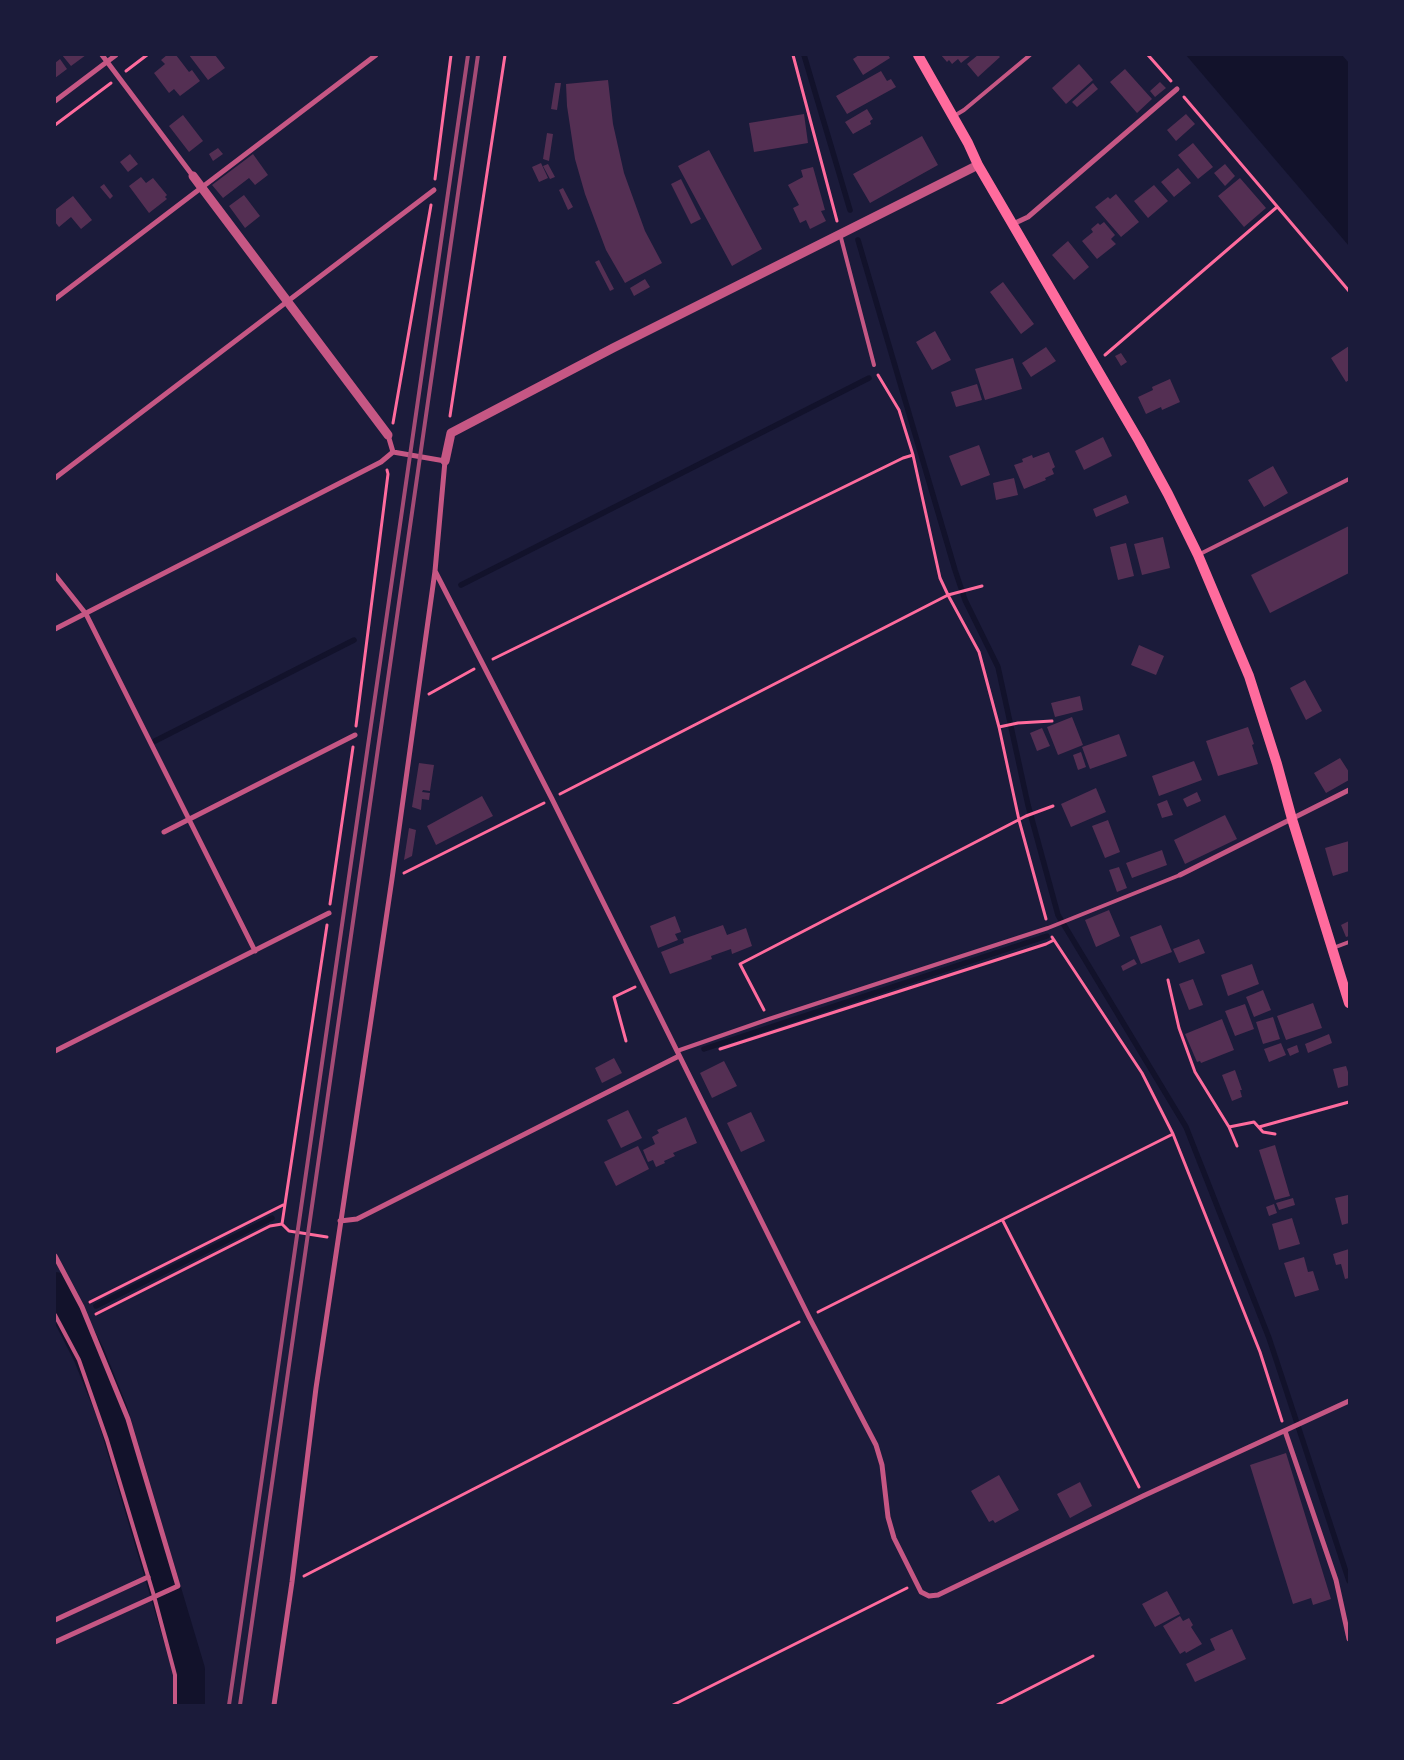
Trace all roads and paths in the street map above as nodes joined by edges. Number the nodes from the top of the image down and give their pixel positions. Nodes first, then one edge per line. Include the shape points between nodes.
1 (102, 55) edge
2 (116, 55) edge
3 (147, 55) edge
4 (376, 55) edge
5 (451, 55) edge
6 (505, 55) edge
7 (793, 55) edge
8 (918, 55) edge
9 (1030, 55) edge
10 (1148, 55) edge
11 (107, 62) junction
12 (119, 77) junction
13 (1177, 89) junction
14 (55, 101) edge
15 (952, 117) junction
16 (55, 125) edge
17 (978, 165) junction
18 (193, 176) joint
19 (202, 188) junction
20 (434, 190) junction
21 (1277, 207) junction
22 (1013, 224) junction
23 (840, 234) junction
24 (1349, 291) edge
25 (55, 299) edge
26 (288, 301) junction
27 (874, 364) joint
28 (1095, 364) junction
29 (450, 416) dead end
30 (388, 435) junction
31 (393, 452) junction
32 (913, 455) junction
33 (385, 459) junction
34 (445, 462) junction
35 (55, 478) edge
36 (1349, 479) edge
37 (1198, 555) junction
38 (435, 570) junction
39 (55, 575) edge
40 (982, 586) dead end
41 (948, 595) junction
42 (86, 614) junction
43 (55, 630) edge
44 (483, 664) junction
45 (417, 700) junction
46 (1052, 721) dead end
47 (999, 727) junction
48 (355, 735) junction
49 (1349, 790) edge
50 (552, 799) junction
51 (1053, 806) dead end
52 (189, 819) junction
53 (1292, 819) junction
54 (1019, 820) junction
55 (164, 832) dead end
56 (1180, 875) joint
57 (392, 879) junction
58 (329, 913) junction
59 (1048, 928) junction
60 (1054, 940) junction
61 (1349, 942) edge
62 (1333, 948) junction
63 (255, 950) junction
64 (1168, 980) dead end
65 (643, 984) junction
66 (1349, 1003) edge
67 (769, 1019) junction
68 (626, 1041) dead end
69 (719, 1050) dead end
70 (55, 1051) edge
71 (678, 1054) junction
72 (1349, 1102) edge
73 (1229, 1127) junction
74 (1258, 1127) junction
75 (1173, 1134) junction
76 (1276, 1134) dead end
77 (1236, 1146) dead end
78 (284, 1204) junction
79 (1003, 1220) junction
80 (340, 1221) junction
81 (282, 1224) junction
82 (338, 1239) junction
83 (55, 1256) edge
84 (82, 1307) junction
85 (55, 1315) edge
86 (809, 1317) junction
87 (87, 1319) junction
88 (1349, 1402) edge
89 (1285, 1431) junction
90 (1143, 1496) junction
91 (148, 1577) junction
92 (292, 1582) junction
93 (916, 1584) junction
94 (154, 1596) junction
95 (55, 1620) edge
96 (1349, 1639) edge
97 (55, 1642) edge
98 (1093, 1656) dead end
99 (175, 1705) edge
100 (274, 1705) edge
101 (674, 1705) edge
102 (997, 1705) edge

1 - 11 street
2 - 11 street
3 - 12 path
4 - 19 street
5 - 20 path
6 - 29 path
7 - 23 path
8 - 15 main road
9 - 15 lane
10 - 13 path
11 - 12 street
11 - 14 street
12 - 16 path
12 - 18 street
13 - 21 path
13 - 22 street via 1028,217
15 - 17 main road
17 - 22 main road
17 - 23 street
18 - 19 street
19 - 25 street
19 - 26 street
20 - 26 street
20 - 30 path via 395,419
21 - 24 path
21 - 28 path
22 - 28 main road
23 - 27 lane
23 - 34 street via 451,433
26 - 30 street
26 - 35 street
27 - 32 path via 899,410
28 - 37 main road via 1168,494
30 - 31 street
31 - 33 street
31 - 34 street
32 - 41 path via 940,578
32 - 44 path
33 - 42 street
33 - 48 path via 388,474
34 - 38 street
36 - 37 lane
37 - 53 main road via 1249,676
38 - 44 street
38 - 45 street
39 - 42 street
40 - 41 path
41 - 47 path via 979,652
41 - 50 path
42 - 43 street
42 - 52 street
44 - 45 path
44 - 50 street
45 - 57 street
46 - 47 path
47 - 54 path
48 - 52 street
48 - 58 path
49 - 53 street
50 - 57 path
50 - 65 street
51 - 54 path
52 - 55 street
52 - 63 street
53 - 56 street
53 - 62 main road
54 - 59 path
54 - 67 path via 740,964
56 - 59 lane
57 - 80 street
58 - 63 street
58 - 78 path
59 - 60 path
59 - 67 lane
60 - 69 path
60 - 75 path via 1142,1073
61 - 62 lane
62 - 66 main road
63 - 70 street
64 - 73 path via 1181,1035 1195,1072
65 - 68 path via 614,997
65 - 71 street
67 - 71 lane
71 - 80 street via 357,1219
71 - 86 street
72 - 74 path
73 - 74 path via 1254,1122
73 - 77 path
74 - 76 path via 1262,1132
75 - 79 path
75 - 89 path via 1260,1352
78 - 81 path
78 - 84 path
79 - 86 path
79 - 90 path
80 - 82 street
81 - 82 path via 289,1231
81 - 87 path via 270,1226
82 - 92 street
83 - 84 street
84 - 87 street
85 - 91 lane via 79,1360
86 - 92 path
86 - 93 street via 876,1445 894,1538
87 - 94 street via 128,1419 178,1586
88 - 89 street
89 - 90 street
89 - 96 street via 1336,1580
90 - 93 street via 938,1595 929,1596 921,1592
91 - 94 lane
91 - 95 street
92 - 100 street
93 - 101 path
94 - 97 street
94 - 99 lane via 175,1675
98 - 102 path

